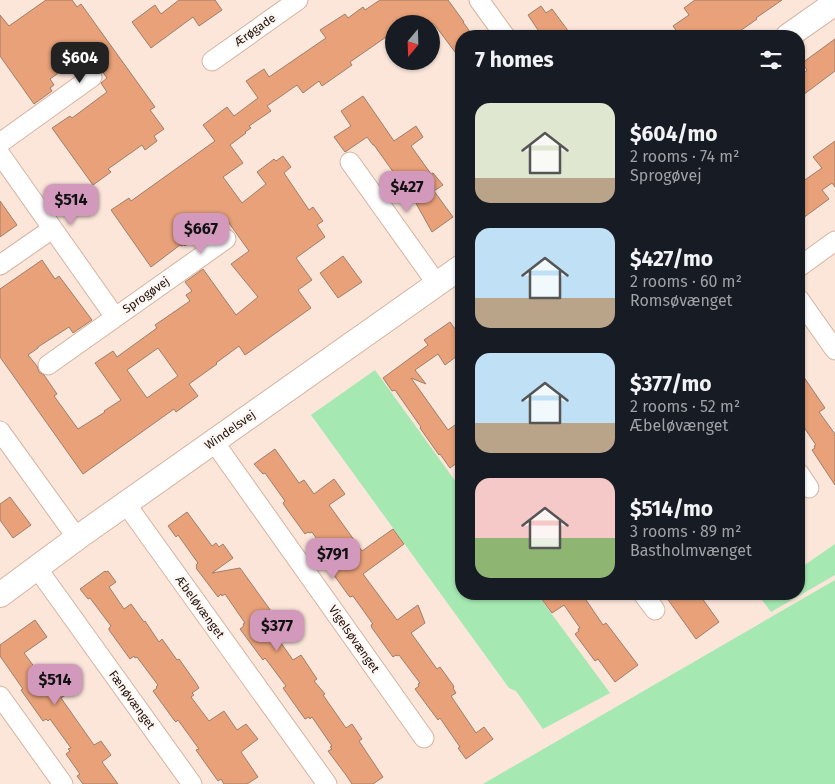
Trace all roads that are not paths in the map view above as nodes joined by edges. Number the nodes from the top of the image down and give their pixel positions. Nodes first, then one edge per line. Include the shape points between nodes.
1 (298, 0) edge
2 (479, 0) edge
3 (835, 3) edge
4 (501, 30) edge
5 (797, 30) edge
6 (212, 61) dead end
7 (92, 77) dead end
8 (0, 142) edge
9 (0, 154) edge
10 (350, 162) dead end
11 (52, 229) junction
12 (226, 239) dead end
13 (835, 241) edge
14 (805, 263) edge
15 (0, 265) edge
16 (455, 271) edge
17 (437, 284) junction
18 (805, 308) edge
19 (115, 317) junction
20 (835, 350) edge
21 (48, 365) dead end
22 (0, 431) edge
23 (214, 442) junction
24 (126, 504) junction
25 (77, 538) junction
26 (37, 568) junction
27 (0, 594) edge
28 (648, 600) edge
29 (655, 610) dead end
30 (0, 696) edge
31 (424, 738) dead end
32 (63, 784) edge
33 (192, 784) edge
34 (326, 784) edge

1 - 6 street, Ærøgade
2 - 4 street
3 - 5 street
7 - 8 street
9 - 11 street, Sprogøvej
10 - 17 street
11 - 15 street
11 - 19 street, Sprogøvej
12 - 19 street, Sprogøvej
13 - 14 street
16 - 17 street, Windelsvej
17 - 23 street, Windelsvej
18 - 20 street
19 - 21 street, Sprogøvej
22 - 25 street
23 - 24 street, Windelsvej
23 - 31 street, Vigelsøvænget
24 - 25 street, Windelsvej
24 - 34 street, Æbeløvænget
25 - 26 street, Windelsvej
26 - 27 street, Windelsvej
26 - 33 street, Fænøvænget
28 - 29 street
30 - 32 street

